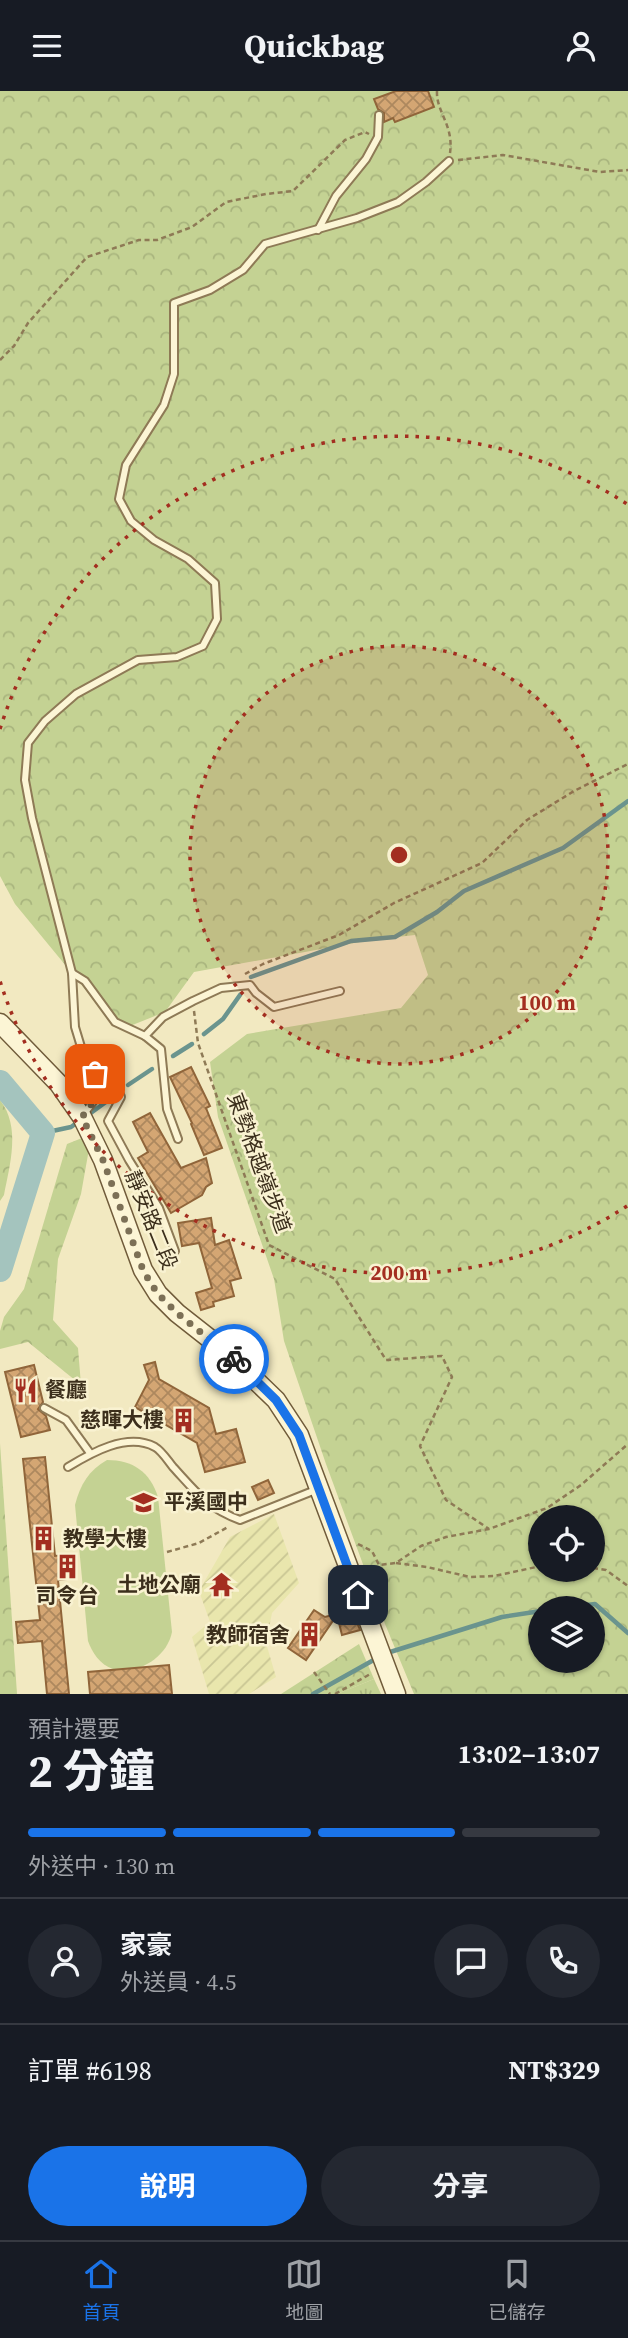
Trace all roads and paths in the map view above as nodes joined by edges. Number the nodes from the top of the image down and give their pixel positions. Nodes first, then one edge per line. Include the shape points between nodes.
1 (437, 91) edge
2 (379, 115) dead end
3 (378, 137) junction
4 (449, 161) junction
5 (628, 170) edge
6 (318, 230) junction
7 (0, 360) edge
8 (628, 764) edge
9 (72, 973) junction
10 (221, 988) junction
11 (340, 991) dead end
12 (193, 1001) junction
13 (0, 1023) edge
14 (145, 1036) junction
15 (104, 1087) junction
16 (85, 1122) junction
17 (178, 1139) dead end
18 (175, 1251) dead end
19 (44, 1408) dead end
20 (628, 1444) edge
21 (90, 1453) junction
22 (68, 1467) dead end
23 (319, 1488) junction
24 (240, 1520) junction
25 (489, 1529) junction
26 (359, 1544) dead end
27 (167, 1552) dead end
28 (396, 1563) junction
29 (528, 1569) edge
30 (605, 1570) edge
31 (628, 1586) edge
32 (382, 1659) junction
33 (314, 1672) dead end
34 (330, 1694) edge
35 (335, 1694) edge
36 (396, 1694) edge

1 - 4 path via 452,142
2 - 3 lane
3 - 6 lane
3 - 7 path via 365,132 345,140 293,191 226,202 192,227 87,257
4 - 5 path via 503,155 600,172
4 - 6 lane via 398,202
6 - 9 lane via 265,244 243,270 210,290 174,303 174,374 164,405 126,465 119,499 131,521 215,583 218,618 203,646 177,657 138,660 86,688 45,721 28,743 27,793
8 - 10 path via 527,820 482,863 394,903 339,935 262,964
9 - 14 lane via 85,981 115,1022
9 - 15 lane via 75,1027 85,1060
10 - 11 lane via 250,985 274,1007
10 - 12 lane
12 - 14 lane via 163,1017
12 - 25 path, 東勢格越嶺步道 via 198,1043 269,1245 335,1279 386,1360 442,1356 452,1377 420,1446 446,1500
13 - 16 main road, 靜安路二段 via 59,1084
14 - 17 lane via 161,1049 167,1108
15 - 16 lane
15 - 18 lane via 116,1086 121,1097 108,1121 159,1208
16 - 23 main road, 靜安路二段 via 143,1270 158,1294 276,1400 299,1435
19 - 21 lane via 66,1420
20 - 25 path via 547,1508
21 - 22 lane
21 - 24 lane via 139,1442 156,1447 210,1506
23 - 24 lane
23 - 32 main road, 靜安路二段
24 - 27 path via 198,1543
25 - 28 path via 421,1546
26 - 28 path via 372,1551 379,1565
28 - 29 path via 470,1577
30 - 31 path
32 - 35 path
32 - 36 main road, 靜安路二段
33 - 34 path

